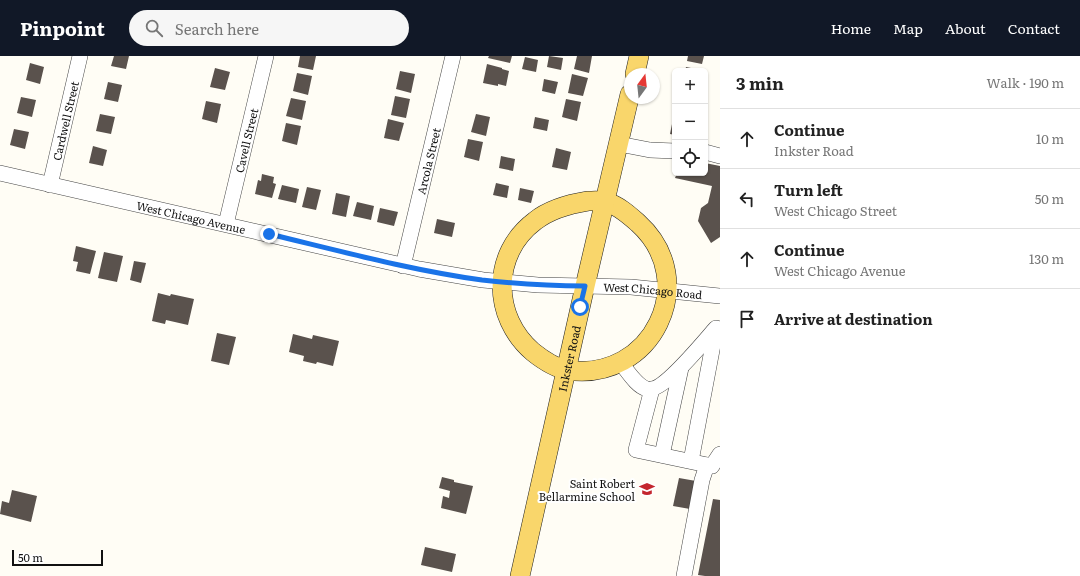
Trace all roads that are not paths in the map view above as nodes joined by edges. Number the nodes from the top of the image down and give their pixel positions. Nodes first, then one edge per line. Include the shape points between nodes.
1 (80, 56) edge
2 (266, 56) edge
3 (453, 56) edge
4 (639, 56) edge
5 (636, 68) edge
6 (628, 104) edge
7 (619, 144) junction
8 (672, 151) edge
9 (708, 153) edge
10 (720, 156) edge
11 (0, 173) edge
12 (50, 185) junction
13 (605, 202) junction
14 (226, 224) junction
15 (403, 266) junction
16 (501, 282) junction
17 (585, 286) junction
18 (668, 290) junction
19 (720, 296) edge
20 (718, 329) edge
21 (715, 356) edge
22 (620, 362) junction
23 (681, 368) junction
24 (566, 370) junction
25 (652, 389) junction
26 (720, 454) edge
27 (662, 455) junction
28 (691, 461) junction
29 (707, 465) junction
30 (520, 576) edge
31 (684, 576) edge

1 - 12 street, Cardwell Street
2 - 14 street, Cavell Street
3 - 15 street, Arcola Street
4 - 5 main road
6 - 7 main road, Inkster Road
7 - 8 street
7 - 13 main road, Inkster Road
9 - 10 street
11 - 12 street, West Chicago Avenue
12 - 14 street, West Chicago Avenue
13 - 16 main road via 571,203 535,220 512,248
13 - 17 main road, Inkster Road
13 - 18 main road via 632,217 653,240 664,260
14 - 15 street, West Chicago Avenue
15 - 16 street, West Chicago Avenue
16 - 17 street, West Chicago Road
16 - 24 main road via 506,313 520,338 540,358
17 - 18 street, West Chicago Road
17 - 24 main road, Inkster Road
18 - 19 street, West Chicago Road
18 - 22 main road via 664,309 653,334 634,354
20 - 21 street
20 - 23 street
21 - 28 street
22 - 24 main road via 584,372
22 - 25 street via 639,384 646,389
23 - 25 street via 660,386
23 - 27 street
24 - 30 main road, Inkster Road
25 - 27 street via 636,450
26 - 29 street via 712,466
27 - 28 street
28 - 29 street
29 - 31 street

